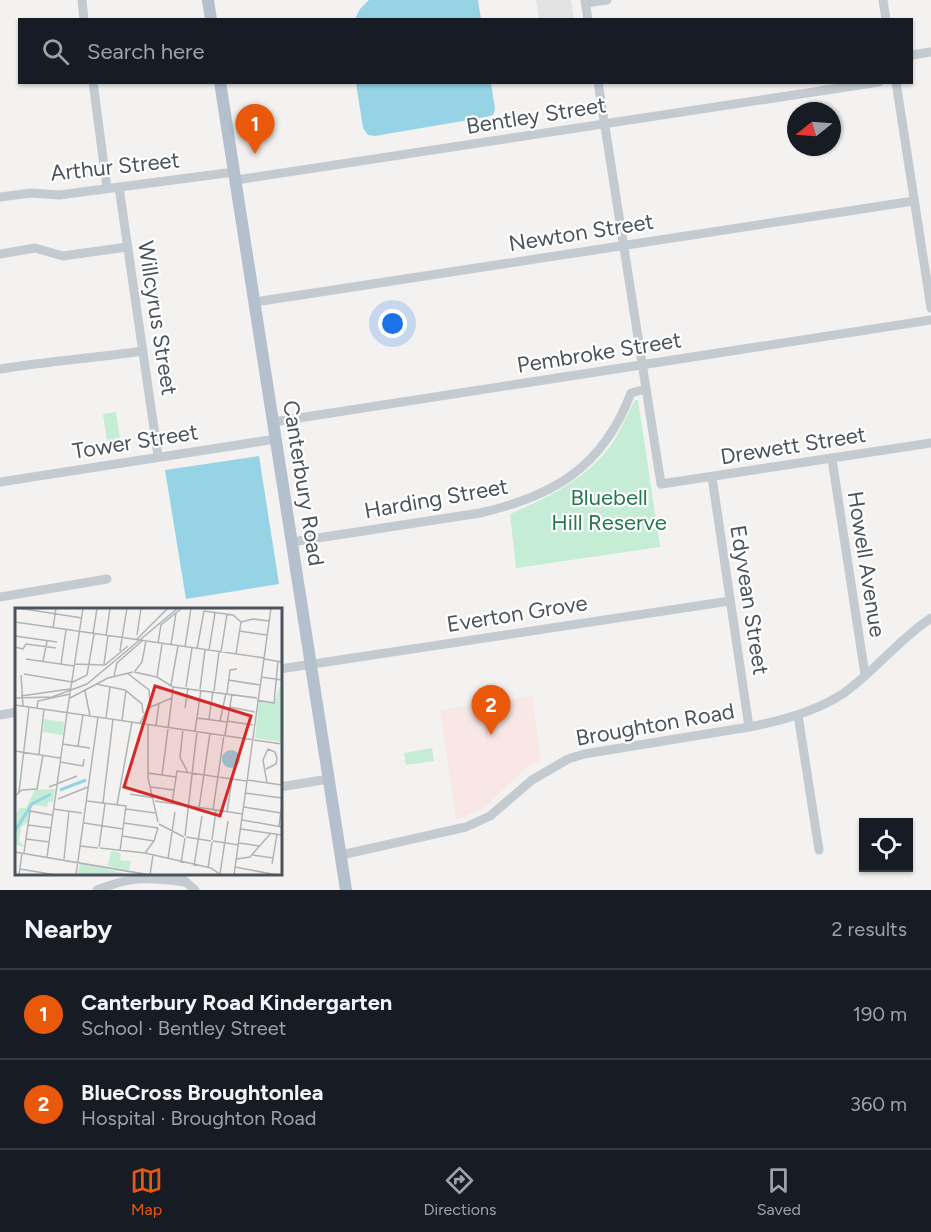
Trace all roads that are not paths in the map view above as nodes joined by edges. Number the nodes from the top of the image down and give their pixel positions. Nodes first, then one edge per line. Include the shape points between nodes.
1 (81, 0) edge
2 (207, 0) edge
3 (607, 0) edge
4 (883, 0) edge
5 (586, 2) edge
6 (84, 18) edge
7 (211, 18) edge
8 (588, 18) edge
9 (886, 18) edge
10 (931, 52) edge
11 (913, 55) edge
12 (93, 84) edge
13 (220, 84) edge
14 (598, 84) edge
15 (866, 84) edge
16 (896, 84) edge
17 (604, 124) junction
18 (235, 176) junction
19 (119, 187) junction
20 (107, 188) junction
21 (0, 197) edge
22 (914, 201) junction
23 (623, 246) junction
24 (127, 247) junction
25 (0, 254) edge
26 (255, 303) junction
27 (931, 308) edge
28 (931, 320) edge
29 (143, 351) junction
30 (642, 366) junction
31 (0, 369) edge
32 (646, 389) junction
33 (273, 422) junction
34 (276, 439) junction
35 (931, 443) edge
36 (158, 456) junction
37 (832, 459) junction
38 (712, 477) junction
39 (0, 482) edge
40 (292, 542) junction
41 (107, 579) dead end
42 (0, 597) edge
43 (730, 601) junction
44 (931, 618) edge
45 (311, 664) junction
46 (282, 669) edge
47 (865, 675) junction
48 (15, 712) edge
49 (0, 715) edge
50 (798, 715) junction
51 (749, 728) junction
52 (329, 780) junction
53 (282, 787) edge
54 (819, 850) dead end
55 (340, 855) junction
56 (153, 875) edge
57 (179, 875) edge
58 (185, 882) junction
59 (97, 890) edge
60 (195, 890) edge
61 (346, 890) edge

1 - 6 street
2 - 7 main road
3 - 5 street
4 - 9 street
5 - 8 street
10 - 11 street
12 - 20 street
13 - 18 main road, Canterbury Road
14 - 17 street
15 - 17 street, Bentley Street
16 - 22 street
17 - 18 street, Bentley Street
17 - 23 street
18 - 19 street, Arthur Street
18 - 26 main road, Canterbury Road
19 - 20 street, Arthur Street
19 - 24 street, Willcyrus Street
20 - 21 street, Arthur Street
22 - 23 street, Newton Street
22 - 27 street
23 - 26 street, Newton Street
23 - 30 street
24 - 25 street via 63,256 35,248
24 - 29 street, Willcyrus Street
26 - 33 main road, Canterbury Road
28 - 30 street, Pembroke Street
29 - 31 street
29 - 36 street, Willcyrus Street
30 - 32 street
30 - 33 street, Pembroke Street
32 - 38 street, Drewett Street via 661,484
32 - 40 street, Harding Street via 631,393 607,442 588,463 536,497 480,513
33 - 34 main road, Canterbury Road
34 - 36 street, Tower Street
34 - 40 main road, Canterbury Road
35 - 37 street, Drewett Street
36 - 39 street, Tower Street
37 - 38 street, Drewett Street
37 - 47 street, Howell Avenue
38 - 43 street, Edyvean Street
40 - 45 main road, Canterbury Road
41 - 42 street
43 - 45 street, Everton Grove
43 - 51 street, Edyvean Street
44 - 47 street, Broughton Road
45 - 46 street, Everton Grove
45 - 52 main road, Canterbury Road
47 - 50 street, Broughton Road via 843,693
48 - 49 street
50 - 51 street, Broughton Road
50 - 54 street
51 - 55 street, Broughton Road via 584,754 532,780 490,816 466,827
52 - 53 street
52 - 55 main road, Canterbury Road
55 - 61 main road, Canterbury Road
56 - 58 street
56 - 59 street via 119,881
57 - 58 street
58 - 60 street

